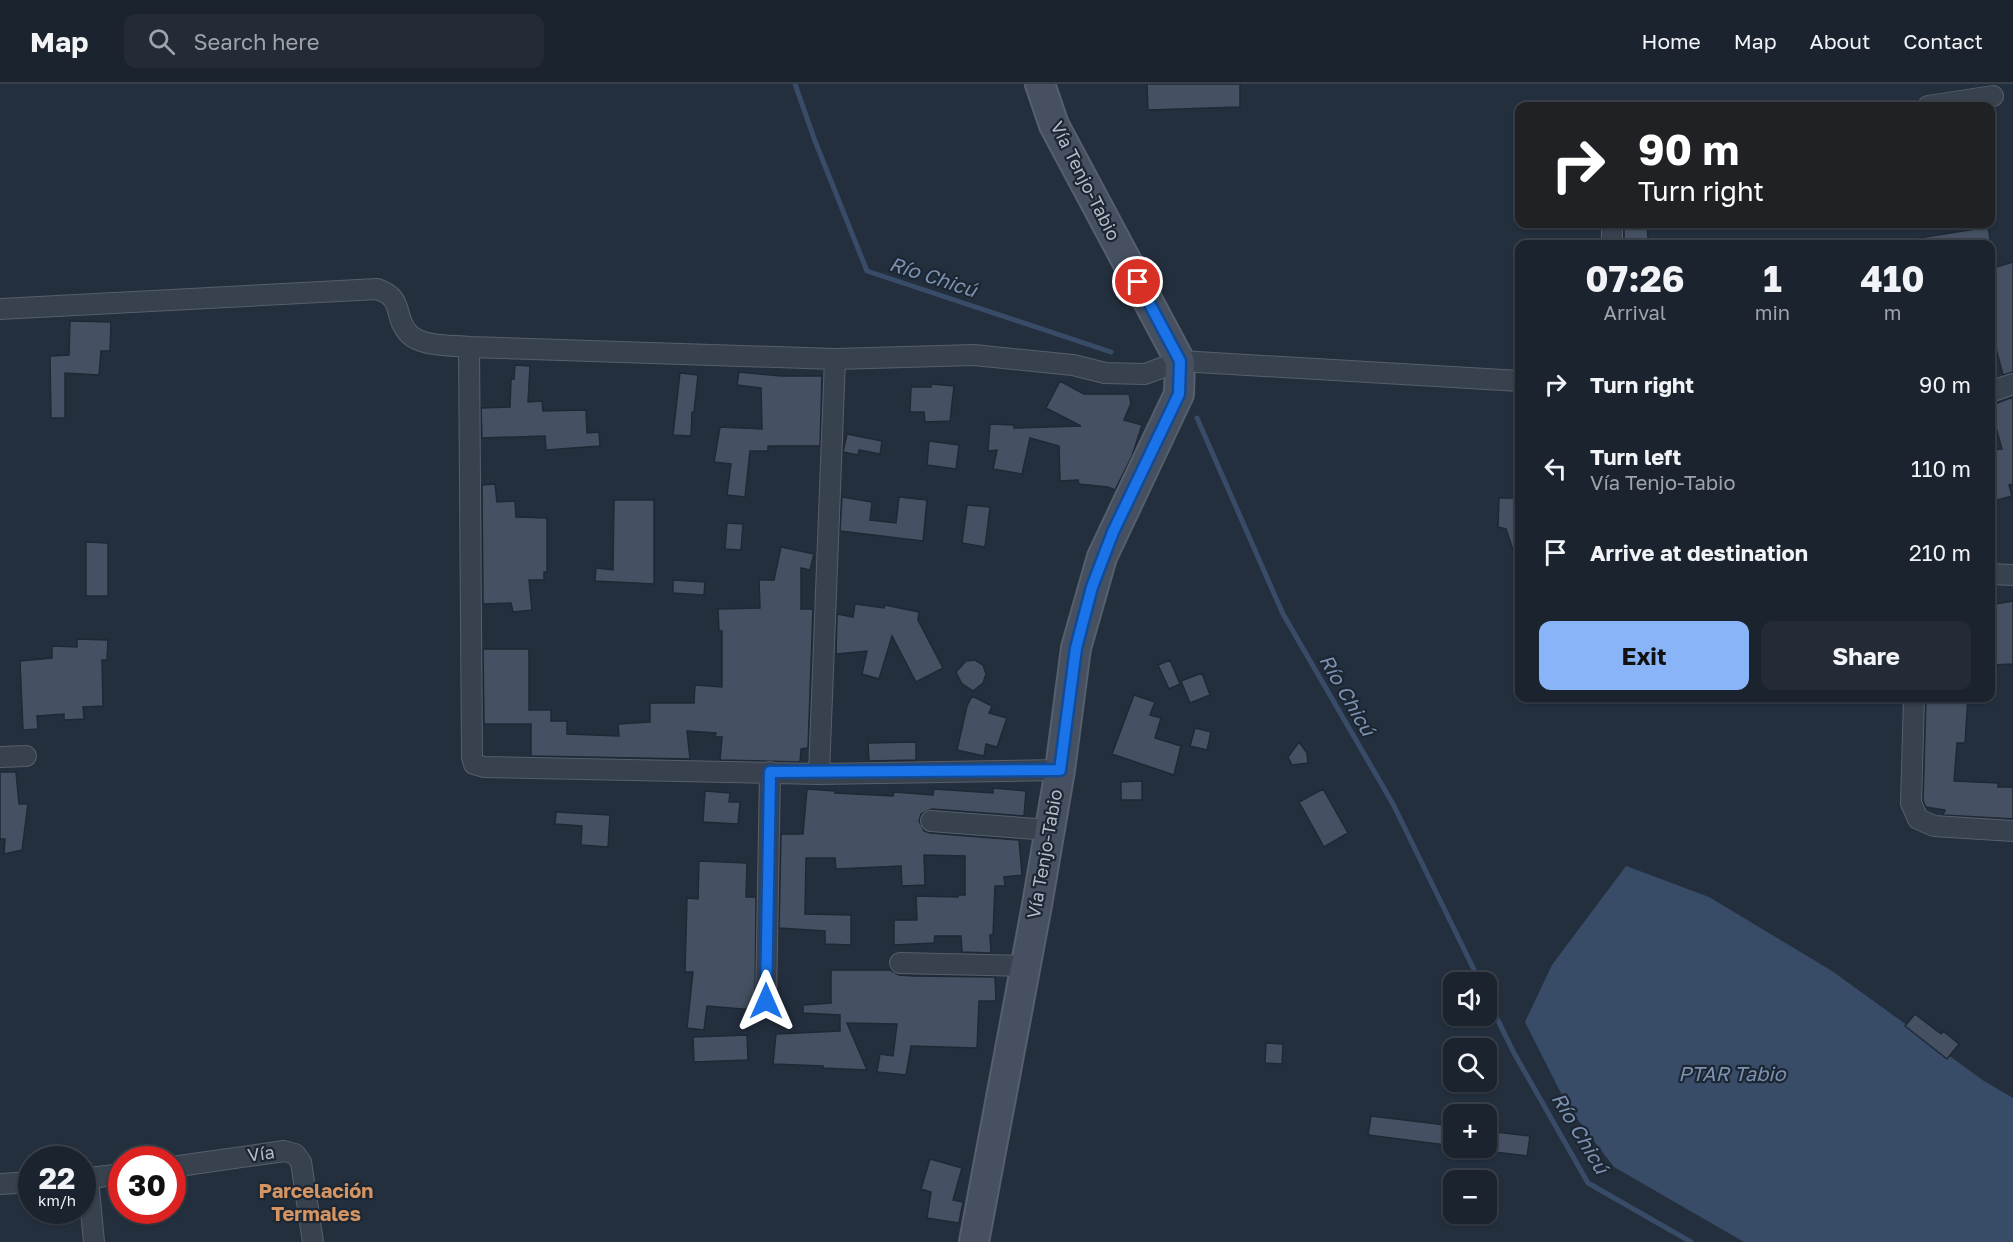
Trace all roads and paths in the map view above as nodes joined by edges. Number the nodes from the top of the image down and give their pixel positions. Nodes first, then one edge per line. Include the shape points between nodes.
1 (1040, 84) edge
2 (1993, 96) dead end
3 (1954, 102) edge
4 (0, 309) edge
5 (469, 347) junction
6 (835, 358) junction
7 (1180, 361) junction
8 (1515, 381) edge
9 (2013, 384) edge
10 (1995, 390) edge
11 (1995, 574) edge
12 (2013, 575) edge
13 (1914, 702) edge
14 (26, 756) dead end
15 (0, 757) edge
16 (1060, 770) junction
17 (770, 772) junction
18 (819, 774) junction
19 (931, 821) dead end
20 (1049, 830) junction
21 (2013, 831) edge
22 (900, 963) dead end
23 (1025, 966) junction
24 (766, 1001) dead end
25 (186, 1165) edge
26 (18, 1183) edge
27 (0, 1184) edge
28 (91, 1224) edge
29 (94, 1242) edge
30 (313, 1242) edge
31 (974, 1242) edge

1 - 7 main road, Vía Tenjo-Tabio via 1054,125
2 - 3 street
4 - 5 street via 377,289 395,298 409,334 423,342
5 - 6 street
5 - 17 street via 474,764
6 - 7 street via 974,355 1073,365 1105,373 1145,374
6 - 18 street
7 - 8 street
7 - 16 main road, Vía Tenjo-Tabio via 1179,394 1113,532 1092,587 1076,648
9 - 10 street
11 - 12 street
13 - 21 street via 1911,803 1918,819 1934,826
14 - 15 street
16 - 18 street
16 - 20 main road, Vía Tenjo-Tabio
17 - 18 street
17 - 24 street
19 - 20 street
20 - 23 main road, Vía Tenjo-Tabio
22 - 23 street
23 - 31 main road, Vía Tenjo-Tabio
25 - 30 street, Vía via 284,1151 295,1154 301,1162
26 - 27 street
28 - 29 street

